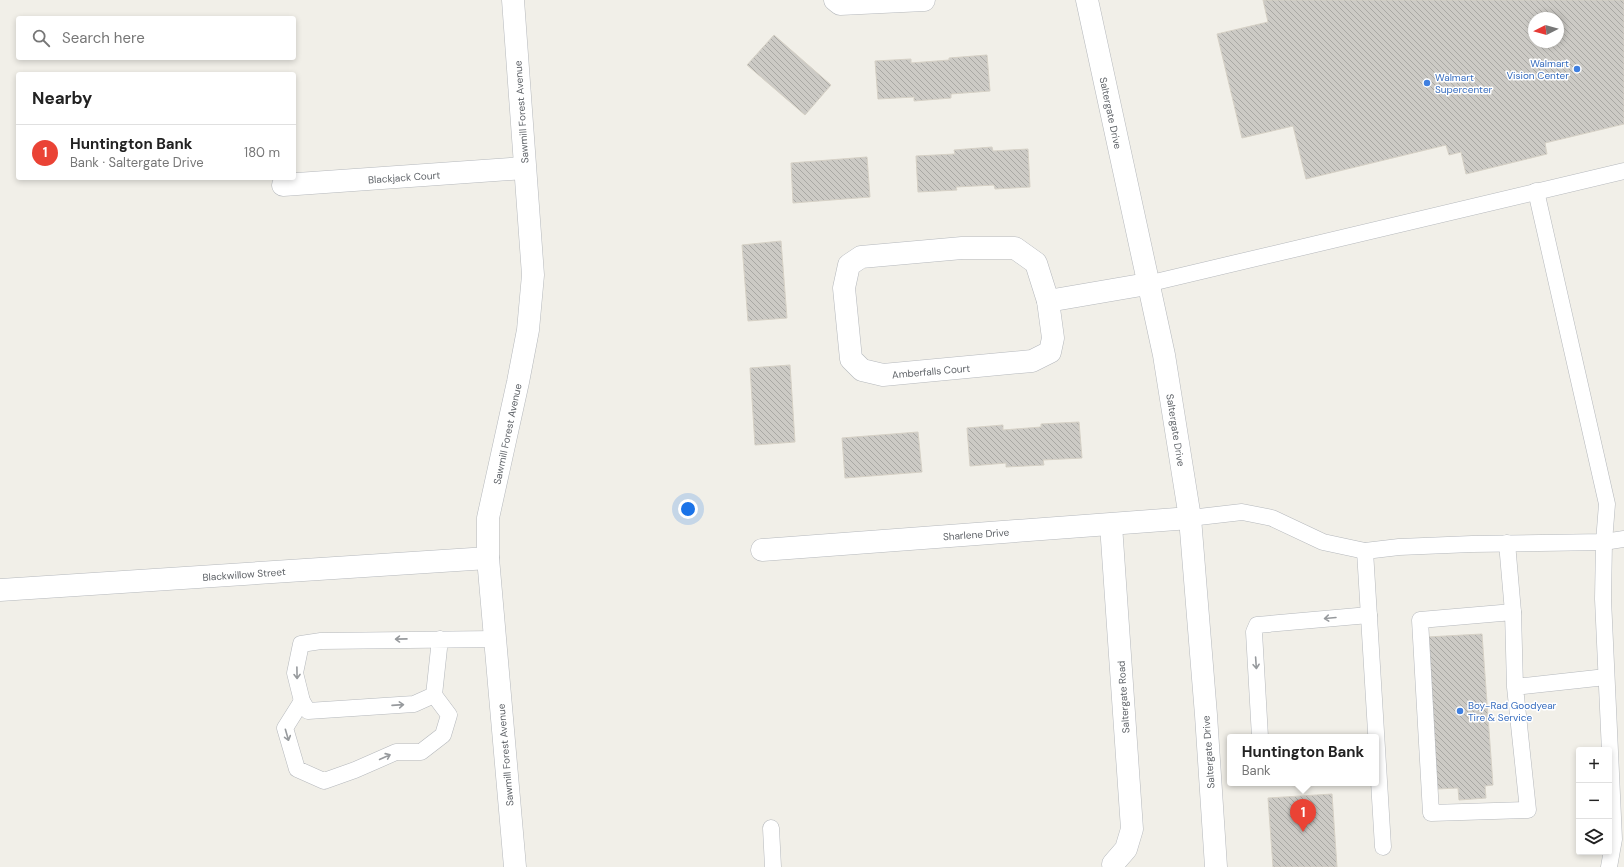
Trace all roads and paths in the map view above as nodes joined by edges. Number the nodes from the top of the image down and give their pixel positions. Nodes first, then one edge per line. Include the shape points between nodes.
1 (513, 0) edge
2 (835, 0) edge
3 (924, 0) edge
4 (1087, 0) edge
5 (524, 168) junction
6 (1624, 171) edge
7 (283, 185) dead end
8 (1536, 191) junction
9 (1147, 284) junction
10 (1048, 300) junction
11 (1190, 518) junction
12 (1111, 525) junction
13 (1624, 539) edge
14 (1604, 542) junction
15 (1507, 543) junction
16 (762, 550) dead end
17 (1366, 551) junction
18 (488, 558) junction
19 (0, 590) edge
20 (1513, 612) junction
21 (1369, 615) junction
22 (440, 639) junction
23 (495, 639) junction
24 (1606, 677) junction
25 (1515, 687) junction
26 (434, 695) junction
27 (302, 701) junction
28 (1260, 734) edge
29 (1376, 734) edge
30 (1379, 784) edge
31 (771, 828) dead end
32 (1619, 835) edge
33 (1383, 847) dead end
34 (1624, 858) edge
35 (1111, 865) edge
36 (515, 867) edge
37 (773, 867) edge
38 (1216, 867) edge
39 (1609, 867) edge

1 - 5 street, Sawmill Forest Avenue
2 - 3 street via 840,4
4 - 9 street, Saltergate Drive
5 - 7 street, Blackjack Court
5 - 18 street, Sawmill Forest Avenue via 533,275 528,330 488,518
6 - 8 lane
8 - 9 lane
8 - 14 lane via 1607,504
9 - 10 street
9 - 11 street, Saltergate Drive via 1164,355
10 - 10 street, Amberfalls Court via 1036,263 1015,248 962,248 861,257 849,265 844,288 851,358 862,370 883,375 1032,361 1050,352 1053,338
11 - 12 street, Sharlene Drive
11 - 17 lane via 1242,512 1272,518 1323,542
11 - 38 street, Saltergate Drive
12 - 16 street, Sharlene Drive
12 - 35 street, Saltergate Road via 1132,829 1126,848
13 - 14 lane
14 - 15 lane
14 - 24 lane
15 - 17 lane via 1399,547
15 - 20 lane
17 - 21 lane
18 - 19 street, Blackwillow Street
18 - 23 street, Sawmill Forest Avenue
20 - 25 lane
20 - 25 lane via 1420,620 1431,813 1528,810
21 -> 28 lane via 1257,625 1254,632
21 - 29 lane
22 - 23 lane
22 - 26 lane
22 -> 27 lane via 321,641 301,644 295,673
23 - 36 street, Sawmill Forest Avenue
24 - 25 lane
24 - 32 lane
27 -> 26 lane via 308,711 414,704
27 -> 26 lane via 285,728 297,769 324,781 396,752 421,752 443,735 449,715
30 - 33 lane
31 - 37 lane
32 - 34 lane
32 - 39 lane

